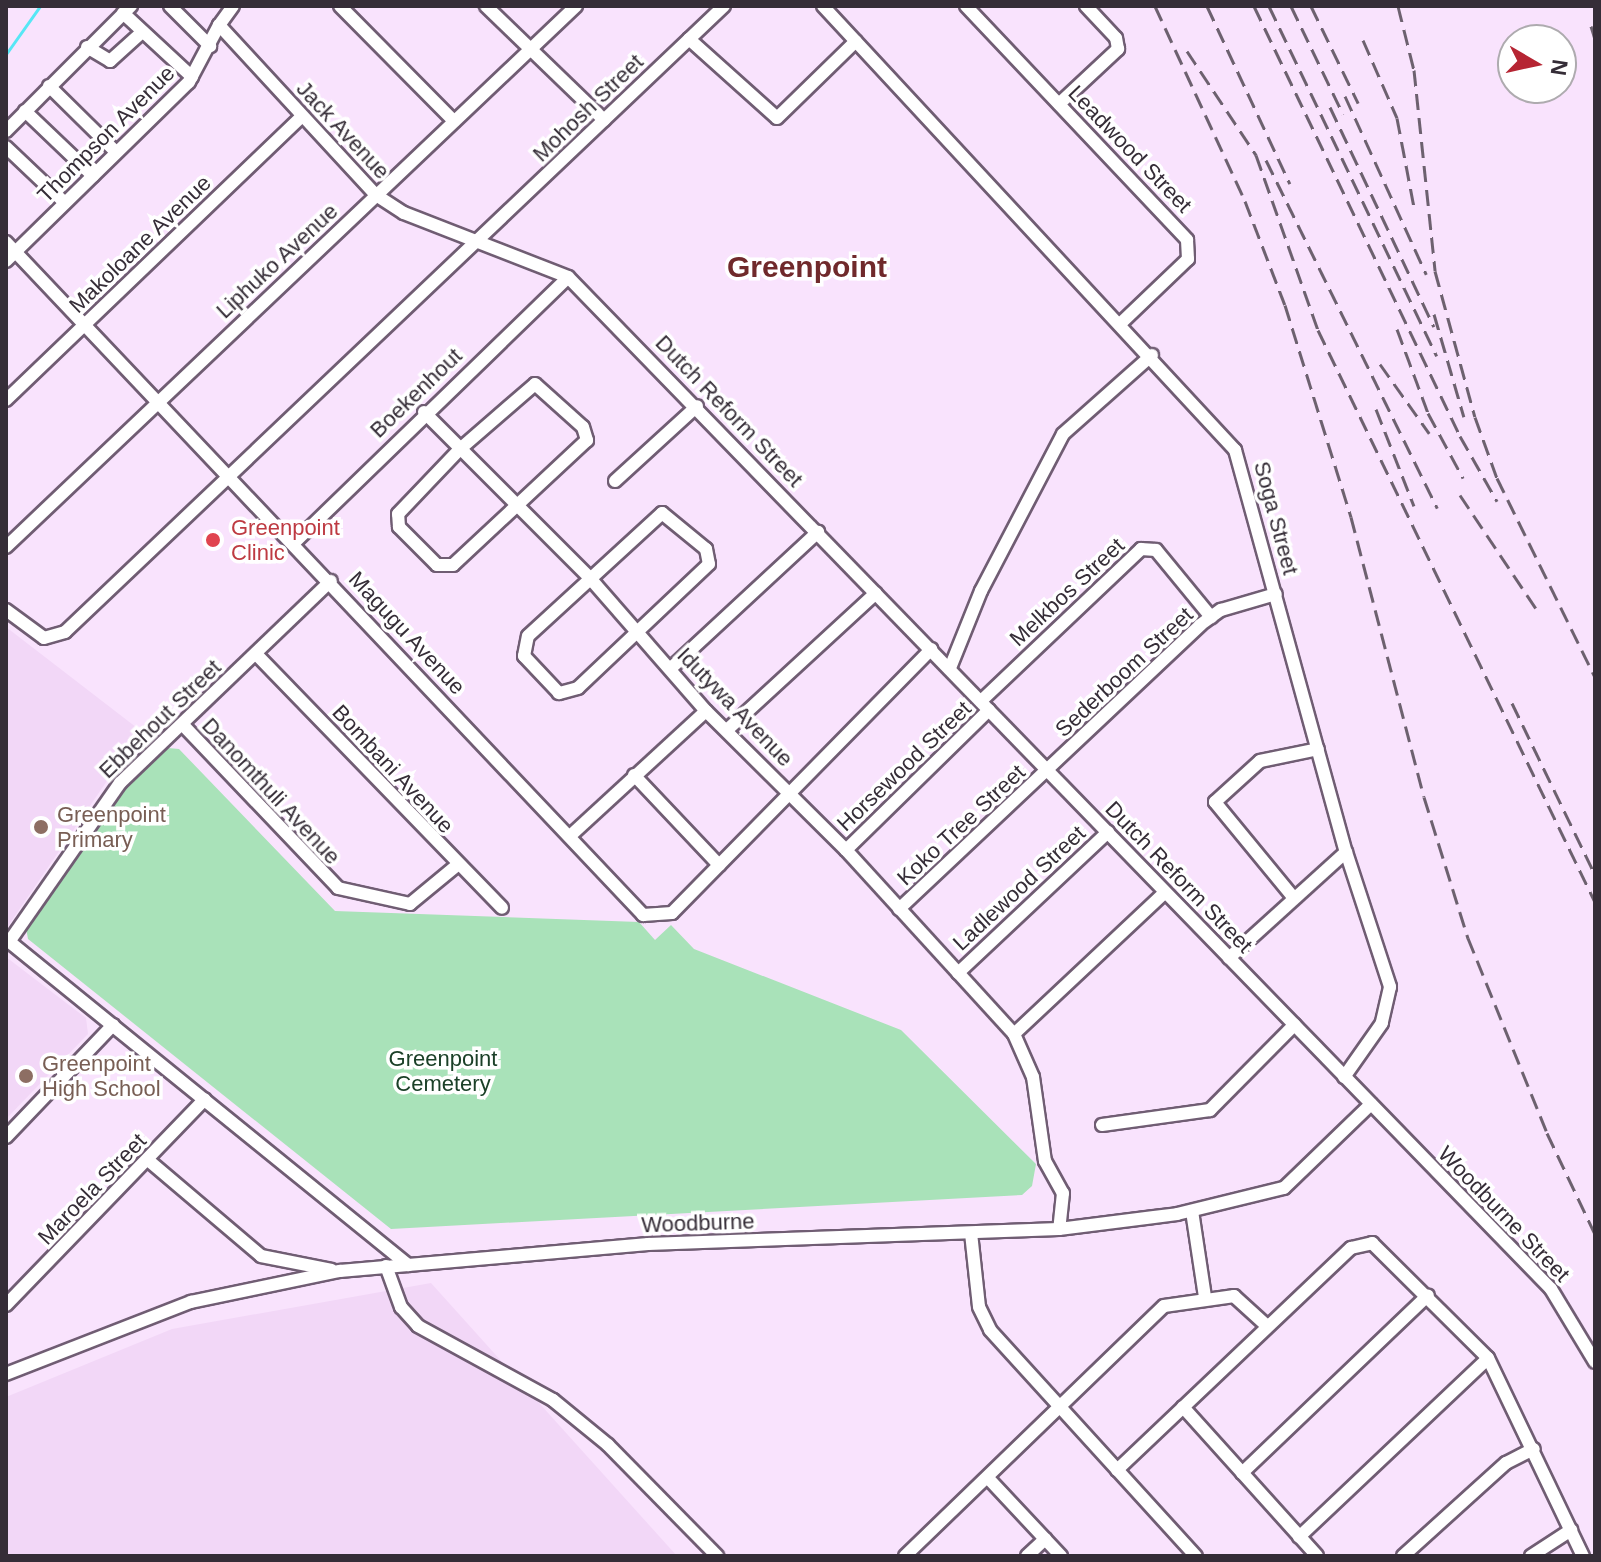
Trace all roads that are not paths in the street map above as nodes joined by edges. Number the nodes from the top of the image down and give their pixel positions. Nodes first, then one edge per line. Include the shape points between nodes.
1 (170, 6) edge
2 (233, 6) edge
3 (340, 6) edge
4 (486, 6) edge
5 (576, 6) edge
6 (724, 6) edge
7 (823, 6) edge
8 (966, 6) edge
9 (1086, 6) edge
10 (127, 10) edge
11 (219, 25) junction
12 (141, 33) junction
13 (689, 39) junction
14 (856, 41) junction
15 (210, 46) junction
16 (87, 47) junction
17 (528, 50) junction
18 (192, 77) junction
19 (49, 86) junction
20 (1059, 104) junction
21 (25, 111) junction
22 (302, 116) junction
23 (604, 120) junction
24 (454, 121) junction
25 (6, 131) edge
26 (6, 147) edge
27 (116, 152) junction
28 (93, 176) junction
29 (376, 195) junction
30 (65, 203) junction
31 (480, 240) junction
32 (9, 252) edge
33 (568, 277) junction
34 (1122, 322) junction
35 (87, 323) junction
36 (1152, 355) junction
37 (159, 399) junction
38 (6, 400) edge
39 (697, 406) junction
40 (424, 412) junction
41 (460, 449) junction
42 (232, 476) junction
43 (615, 481) dead end
44 (518, 505) junction
45 (818, 532) junction
46 (295, 542) junction
47 (6, 547) edge
48 (589, 577) junction
49 (331, 581) junction
50 (876, 593) junction
51 (1276, 594) junction
52 (6, 610) edge
53 (1211, 617) junction
54 (638, 630) junction
55 (931, 649) junction
56 (257, 655) junction
57 (950, 668) junction
58 (670, 669) junction
59 (985, 706) junction
60 (706, 711) junction
61 (183, 725) junction
62 (727, 730) junction
63 (1318, 749) junction
64 (1049, 770) junction
65 (634, 775) junction
66 (787, 791) junction
67 (1108, 832) junction
68 (571, 835) junction
69 (846, 850) junction
70 (1346, 852) junction
71 (719, 865) junction
72 (456, 866) junction
73 (1165, 892) junction
74 (1293, 897) junction
75 (502, 908) dead end
76 (899, 909) junction
77 (7, 940) edge
78 (1229, 958) junction
79 (958, 973) junction
80 (113, 1025) junction
81 (1294, 1025) junction
82 (1014, 1034) junction
83 (1344, 1077) junction
84 (205, 1099) junction
85 (1371, 1104) junction
86 (1102, 1125) dead end
87 (6, 1137) edge
88 (148, 1160) junction
89 (1192, 1211) junction
90 (1059, 1229) junction
91 (971, 1233) junction
92 (408, 1265) junction
93 (386, 1266) junction
94 (340, 1271) junction
95 (1428, 1295) junction
96 (1205, 1297) junction
97 (6, 1305) edge
98 (1267, 1326) junction
99 (1488, 1358) junction
100 (1595, 1362) edge
101 (6, 1374) edge
102 (1058, 1405) junction
103 (1183, 1407) junction
104 (1534, 1449) junction
105 (1117, 1470) junction
106 (1242, 1473) junction
107 (988, 1478) junction
108 (1571, 1530) junction
109 (1299, 1537) junction
110 (1045, 1539) junction
111 (717, 1556) edge
112 (905, 1556) edge
113 (1027, 1556) edge
114 (1061, 1556) edge
115 (1196, 1556) edge
116 (1317, 1556) edge
117 (1403, 1556) edge
118 (1531, 1556) edge
119 (1583, 1556) edge

1 - 15 street
2 - 11 street
3 - 24 street
4 - 17 street
5 - 17 street, Liphuko Avenue
6 - 13 street, Mohosh Street
7 - 14 street, Soga Street
8 - 20 street, Leadwood Street
9 - 20 street via 1116,38 1118,49
10 - 12 street
10 - 16 street
11 - 15 street, Thompson Avenue
11 - 22 street, Jack Avenue
12 - 16 street via 110,61
12 - 18 street
13 - 14 street via 774,118
13 - 23 street, Mohosh Street
14 - 34 street, Soga Street
15 - 18 street, Thompson Avenue
16 - 19 street
17 - 23 street
17 - 24 street, Liphuko Avenue
18 - 27 street, Thompson Avenue
19 - 21 street
19 - 27 street
20 - 34 street, Leadwood Street via 1182,231 1189,247 1188,259
21 - 25 street
21 - 28 street
22 - 29 street, Jack Avenue
22 - 35 street, Makoloane Avenue
23 - 31 street, Mohosh Street
24 - 29 street, Liphuko Avenue
26 - 30 street
27 - 28 street, Thompson Avenue
28 - 30 street, Thompson Avenue
29 - 31 street, Jack Avenue via 404,213
29 - 37 street, Liphuko Avenue
30 - 32 street, Thompson Avenue
31 - 33 street, Dutch Reform Street
31 - 42 street
32 - 35 street, Magugu Avenue
33 - 39 street, Dutch Reform Street
33 - 40 street, Boekenhout
34 - 36 street, Soga Street
35 - 37 street, Magugu Avenue
35 - 38 street, Makoloane Avenue
36 - 51 street, Soga Street via 1235,450
36 - 57 street via 1063,434 981,591
37 - 42 street, Magugu Avenue
37 - 47 street, Liphuko Avenue
39 - 43 street
39 - 45 street, Dutch Reform Street
40 - 41 street, Idutywa Avenue
40 - 46 street, Boekenhout
41 - 44 street, Idutywa Avenue
41 - 44 street via 397,519 433,563 453,565
41 - 44 street via 535,384 547,389 587,432 587,440
42 - 46 street, Magugu Avenue
42 - 52 street via 57,638 44,638
44 - 48 street, Idutywa Avenue
45 - 50 street, Dutch Reform Street
45 - 58 street
46 - 49 street, Magugu Avenue
48 - 54 street, Idutywa Avenue
48 - 54 street via 528,636 523,648 527,661 559,693 568,694
48 - 54 street via 657,514 666,514 706,549 709,564
49 - 56 street, Ebbehout Street
49 - 68 street, Magugu Avenue
50 - 55 street, Dutch Reform Street
50 - 62 street
51 - 53 street, Sederboom Street
51 - 63 street, Soga Street
53 - 59 street, Melkbos Street via 1156,550 1141,549
53 - 64 street, Sederboom Street
54 - 58 street, Idutywa Avenue
55 - 57 street, Dutch Reform Street
55 - 66 street
56 - 61 street, Ebbehout Street
56 - 72 street, Bombani Avenue
57 - 59 street, Dutch Reform Street
58 - 60 street, Idutywa Avenue
59 - 64 street, Dutch Reform Street
59 - 69 street, Horsewood Street
60 - 62 street, Idutywa Avenue
60 - 65 street
61 - 72 street, Danomthuli Avenue via 341,890 414,903
61 - 77 street, Ebbehout Street via 107,798
62 - 66 street, Idutywa Avenue
63 - 70 street, Soga Street
63 - 74 street via 1260,761 1215,802
64 - 67 street, Dutch Reform Street
64 - 76 street, Koko Tree Street
65 - 68 street
65 - 71 street
66 - 69 street, Idutywa Avenue
66 - 71 street
67 - 73 street, Dutch Reform Street
67 - 79 street, Ladlewood Street
68 - 71 street, Magugu Avenue via 643,915 672,913
69 - 76 street, Idutywa Avenue
70 - 74 street
70 - 83 street, Soga Street via 1391,998 1382,1023
72 - 75 street, Bombani Avenue
73 - 78 street, Dutch Reform Street
73 - 82 street
74 - 78 street
76 - 79 street, Idutywa Avenue
77 - 80 street
78 - 81 street, Dutch Reform Street
79 - 82 street, Idutywa Avenue
80 - 84 street
80 - 87 street
81 - 83 street, Dutch Reform Street
81 - 86 street via 1210,1110
82 - 90 street, Idutywa Avenue via 1033,1077 1045,1161 1063,1193
83 - 85 street, Dutch Reform Street
84 - 88 street, Maroela Street
84 - 92 street
85 - 89 street, Woodburne via 1284,1188
85 - 100 street, Woodburne Street via 1551,1289
88 - 94 street via 261,1256
88 - 97 street, Maroela Street
89 - 90 street, Woodburne
89 - 96 street
90 - 91 street, Woodburne
91 - 92 street, Woodburne via 648,1244
91 - 102 street via 985,1322
92 - 93 street, Woodburne
93 - 94 street, Woodburne
93 - 111 street via 401,1307 418,1326 553,1400 608,1445
94 - 101 street, Woodburne via 191,1302
95 - 98 street via 1382,1248 1358,1244
95 - 99 street
95 - 106 street
96 - 98 street via 1242,1300
96 - 102 street via 1164,1306
98 - 103 street
99 - 104 street
99 - 109 street
102 - 105 street
102 - 107 street
103 - 105 street
103 - 106 street
104 - 108 street
104 - 117 street via 1506,1463
105 - 115 street
106 - 109 street
107 - 110 street
107 - 112 street
108 - 118 street
108 - 119 street
109 - 116 street
110 - 113 street
110 - 114 street

